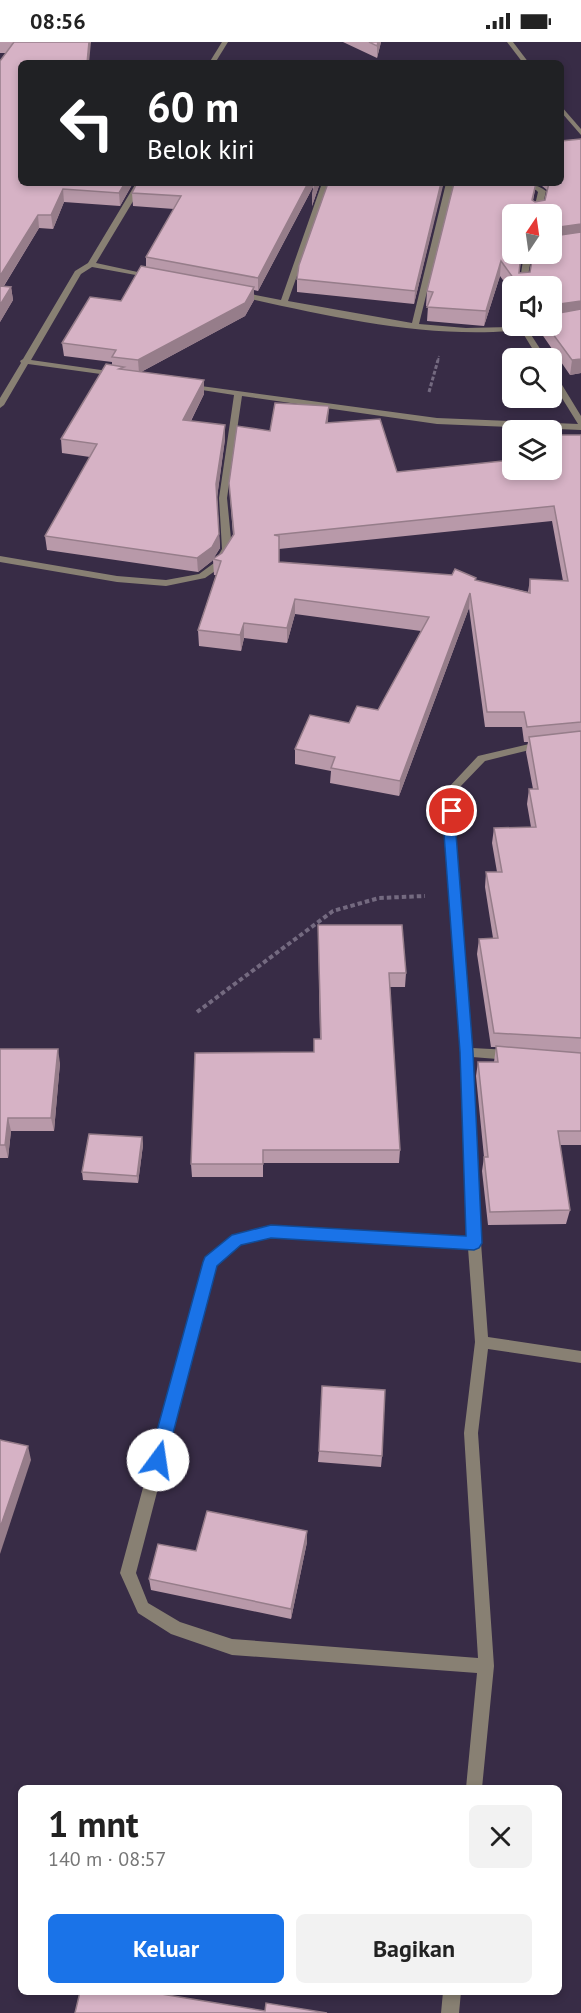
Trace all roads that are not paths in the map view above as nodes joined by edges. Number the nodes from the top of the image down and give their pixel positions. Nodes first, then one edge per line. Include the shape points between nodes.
1 (225, 42) edge
2 (510, 42) edge
3 (214, 60) edge
4 (524, 60) edge
5 (564, 112) edge
6 (581, 133) edge
7 (138, 186) edge
8 (325, 186) edge
9 (449, 186) edge
10 (520, 186) edge
11 (539, 204) edge
12 (91, 264) junction
13 (156, 277) edge
14 (232, 292) edge
15 (284, 302) junction
16 (415, 326) junction
17 (502, 328) edge
18 (24, 361) junction
19 (119, 375) edge
20 (178, 384) edge
21 (562, 392) edge
22 (238, 393) junction
23 (0, 405) edge
24 (581, 425) edge
25 (0, 559) edge
26 (557, 743) edge
27 (466, 1052) junction
28 (524, 1056) edge
29 (474, 1243) junction
30 (482, 1342) junction
31 (581, 1357) edge
32 (486, 1666) junction
33 (474, 1785) edge
34 (452, 1995) edge
35 (450, 2013) edge

1 - 3 street
2 - 4 street
5 - 6 street
7 - 12 street
8 - 15 street
9 - 16 street
10 - 11 street via 542,191
12 - 13 street
12 - 18 street via 78,273
14 - 15 street
15 - 16 street
16 - 17 street
18 - 19 street
18 - 23 street
20 - 22 street
21 - 24 street
22 - 24 street via 421,419
22 - 25 street via 223,498 227,549 218,565 202,576 166,583 117,579
26 - 27 street via 482,758 454,788 450,834
27 - 28 street
27 - 29 street
29 - 30 street
29 - 32 street via 271,1231 237,1239 210,1262 128,1574 143,1608 176,1629 232,1647
30 - 31 street
30 - 32 street via 471,1433
32 - 33 street
34 - 35 street

